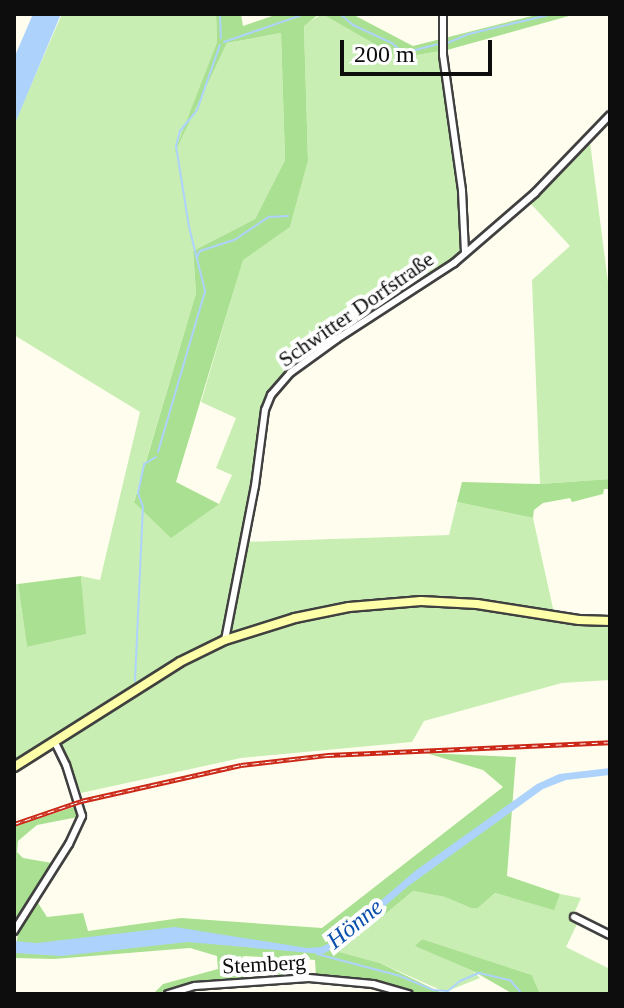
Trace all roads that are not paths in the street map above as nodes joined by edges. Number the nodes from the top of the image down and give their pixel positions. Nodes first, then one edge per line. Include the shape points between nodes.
1 (443, 14) edge
2 (610, 115) edge
3 (465, 253) junction
4 (610, 621) edge
5 (225, 640) junction
6 (55, 742) junction
7 (14, 767) edge
8 (574, 917) dead end
9 (14, 931) edge
10 (610, 935) edge
11 (168, 994) edge
12 (409, 994) edge

1 - 3 street
2 - 3 street, Schwitter Dorfstraße via 535,193
3 - 5 street, Schwitter Dorfstraße via 302,364 271,395
4 - 5 main road via 477,604 396,602 326,610
5 - 6 main road via 158,675
6 - 7 main road
6 - 9 street via 82,816
8 - 10 street
11 - 12 street, Stemberg via 195,986 309,978 373,984

